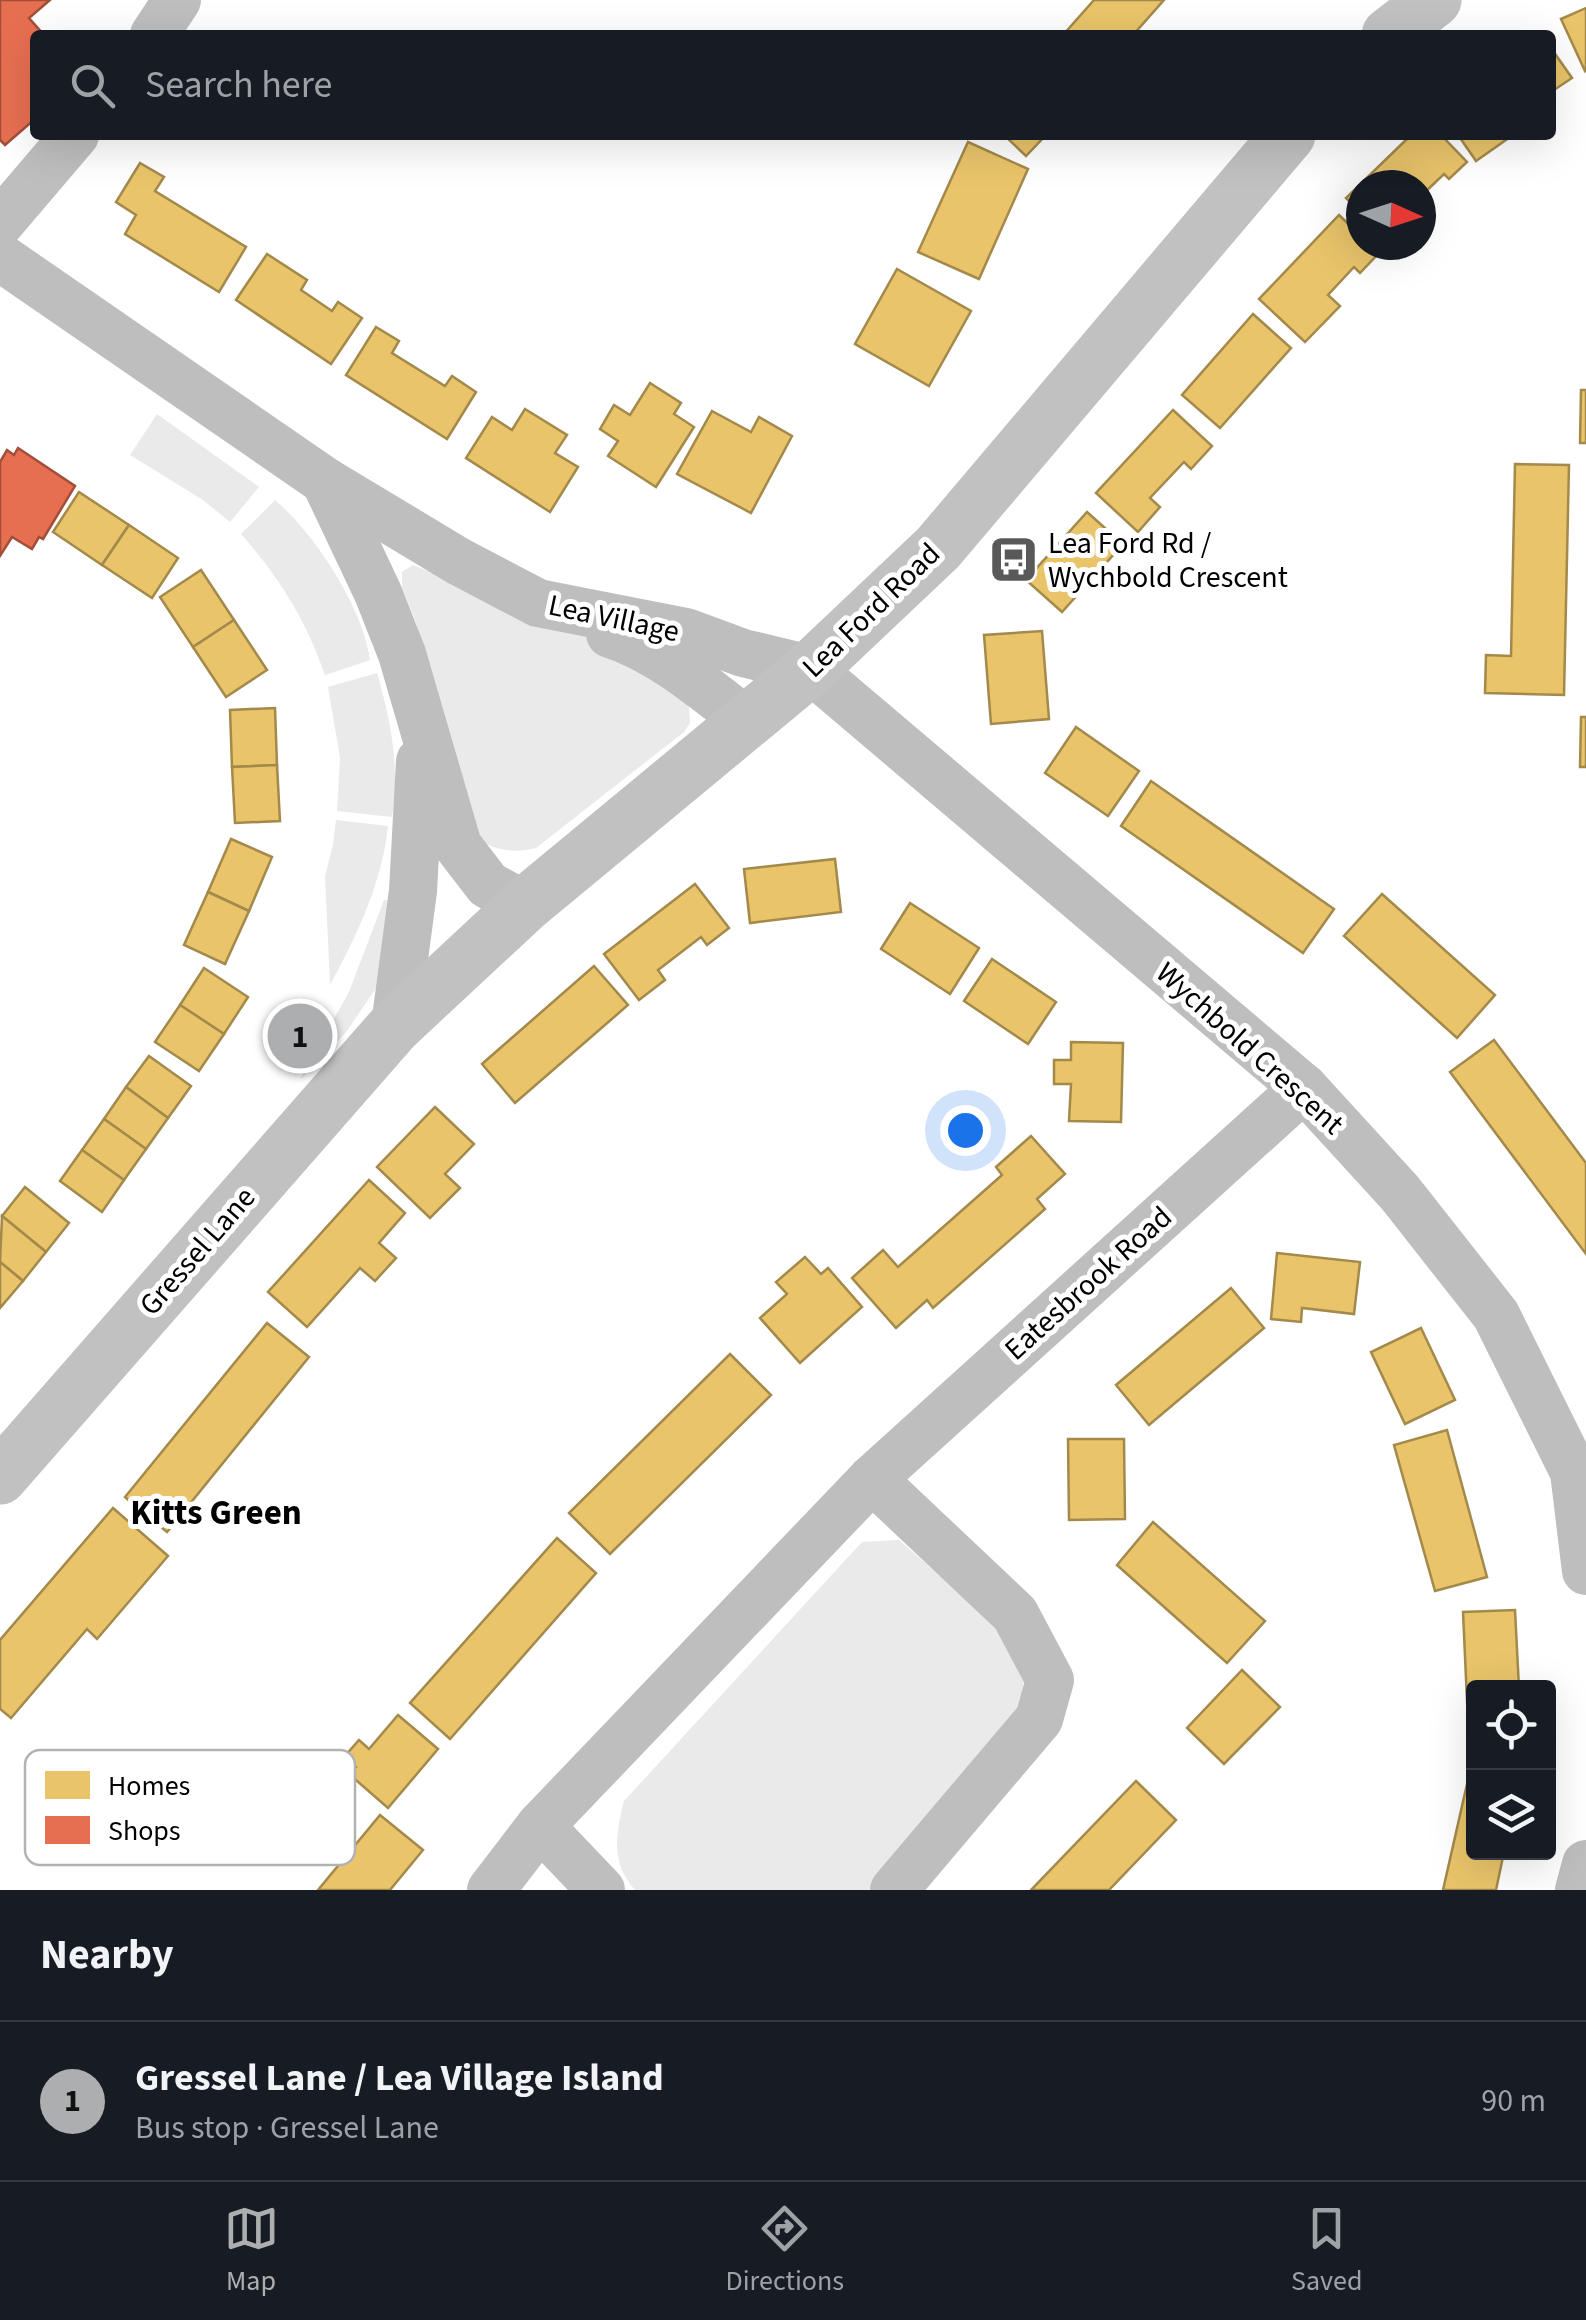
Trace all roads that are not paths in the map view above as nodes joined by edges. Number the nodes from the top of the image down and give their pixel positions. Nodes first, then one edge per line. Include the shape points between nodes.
1 (177, 0) edge
2 (1434, 0) edge
3 (157, 30) edge
4 (1395, 30) edge
5 (72, 140) edge
6 (1284, 140) edge
7 (0, 223) edge
8 (0, 257) edge
9 (325, 481) junction
10 (538, 603) junction
11 (810, 670) junction
12 (422, 719) junction
13 (748, 722) junction
14 (525, 905) junction
15 (395, 1026) junction
16 (1304, 1088) junction
17 (1580, 1470) edge
18 (0, 1476) edge
19 (872, 1479) junction
20 (1586, 1571) edge
21 (540, 1826) junction
22 (1586, 1864) edge
23 (491, 1890) edge
24 (602, 1890) edge
25 (894, 1890) edge
26 (1579, 1890) edge

1 - 3 street
2 - 4 street
5 - 7 street
6 - 11 street, Lea Ford Road via 938,548
8 - 9 street, Lea Village
9 - 10 street, Lea Village
9 - 12 street via 378,593
10 - 11 street, Lea Village via 686,632
10 - 13 street via 571,622 631,641
11 - 13 street, Lea Ford Road
11 - 16 street, Wychbold Crescent
12 - 14 street via 458,846 488,884
12 - 15 street via 413,891
13 - 14 street, Lea Ford Road
14 - 15 street, Lea Ford Road
15 - 18 street, Gressel Lane
16 - 17 street, Wychbold Crescent via 1400,1193 1496,1315
16 - 19 street, Eatesbrook Road
17 - 20 street, Wychbold Crescent
19 - 21 street, Eatesbrook Road
19 - 25 street via 1015,1614 1050,1680 1039,1719
21 - 23 street, Eatesbrook Road
21 - 24 street
22 - 26 street

